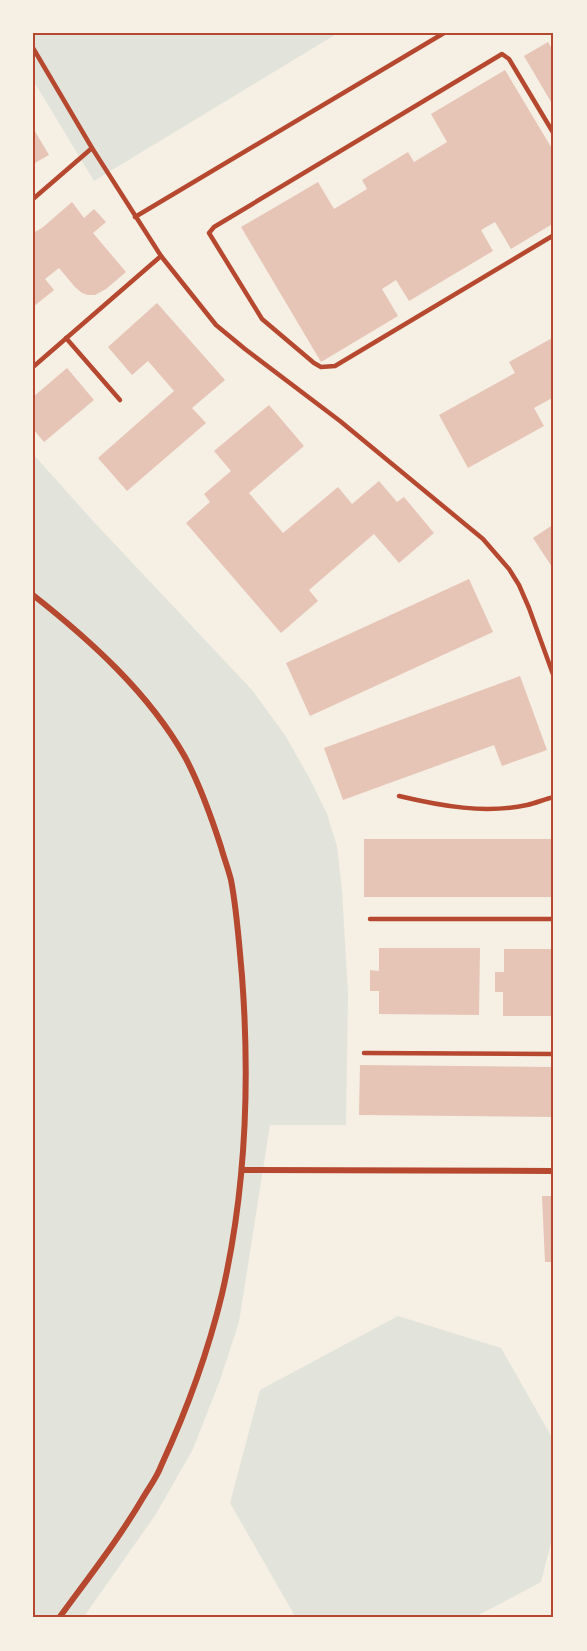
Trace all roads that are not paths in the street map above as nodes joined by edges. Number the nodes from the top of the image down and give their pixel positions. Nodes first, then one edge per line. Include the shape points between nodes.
1 (444, 33) edge
2 (33, 48) edge
3 (554, 134) edge
4 (92, 148) junction
5 (33, 199) edge
6 (135, 217) junction
7 (554, 235) edge
8 (161, 256) junction
9 (66, 338) junction
10 (33, 367) edge
11 (120, 400) dead end
12 (33, 595) edge
13 (554, 677) edge
14 (399, 796) dead end
15 (554, 796) edge
16 (370, 919) dead end
17 (554, 919) edge
18 (364, 1053) dead end
19 (554, 1054) edge
20 (242, 1170) junction
21 (554, 1171) edge
22 (59, 1618) edge

1 - 6 lane
2 - 4 lane
3 - 7 lane via 509,59 502,54 209,233 262,319 314,363 325,367 335,366
4 - 5 lane
4 - 6 lane
6 - 8 lane
8 - 9 lane
8 - 13 lane via 216,325 483,539 519,585
9 - 10 lane
9 - 11 lane
12 - 20 street via 144,697 186,759 214,827 230,876 238,926 245,1014
14 - 15 lane via 460,808 496,808 527,805
16 - 17 lane
18 - 19 lane
20 - 21 street
20 - 22 street via 219,1305 165,1459 129,1522

